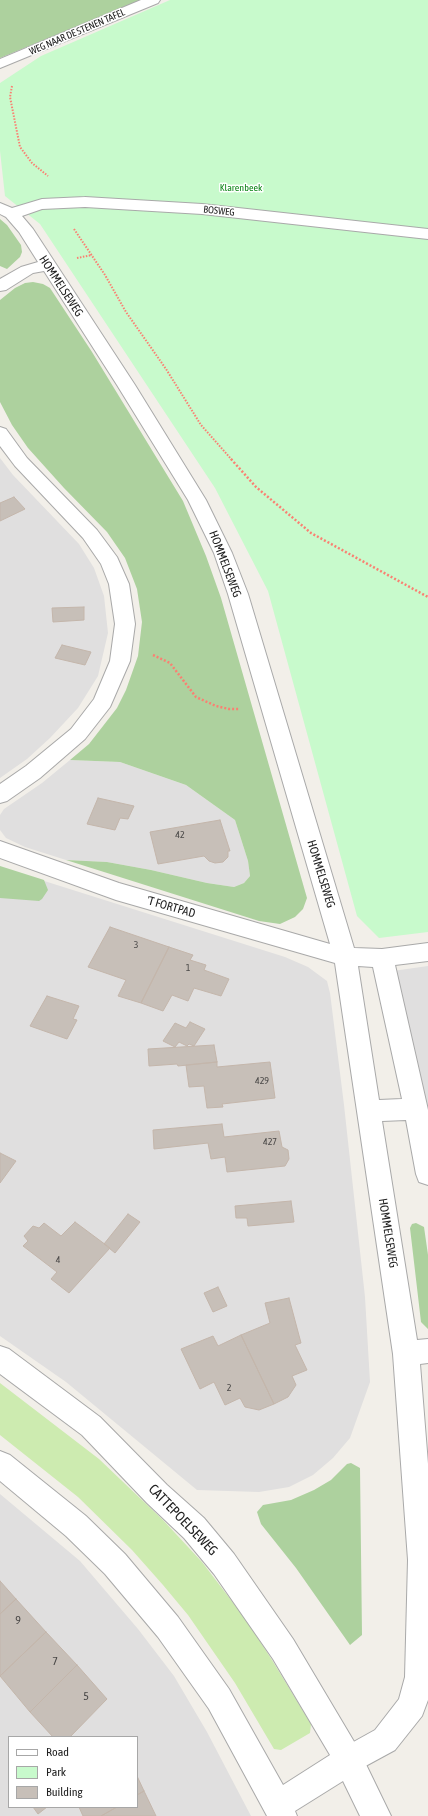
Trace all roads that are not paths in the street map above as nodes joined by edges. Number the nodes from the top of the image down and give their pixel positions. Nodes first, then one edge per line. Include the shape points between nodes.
1 (154, 0) edge
2 (0, 64) edge
3 (6, 211) edge
4 (428, 234) edge
5 (47, 265) junction
6 (0, 286) edge
7 (0, 433) edge
8 (0, 795) edge
9 (0, 848) edge
10 (428, 952) edge
11 (345, 957) junction
12 (382, 958) junction
13 (416, 1109) junction
14 (370, 1112) junction
15 (428, 1174) edge
16 (417, 1352) edge
17 (0, 1358) edge
18 (0, 1464) edge
19 (425, 1560) edge
20 (349, 1760) junction
21 (280, 1810) edge
22 (376, 1816) edge

1 - 2 street, WEG NAAR DE STENEN TAFEL
3 - 4 street, BOSWEG via 68,202 202,209
3 - 5 street, HOMMELSEWEG via 25,229
5 - 6 street via 27,270
5 - 11 street, HOMMELSEWEG via 150,422 193,493 223,553 240,602
7 - 8 street via 21,462 90,534 110,562 119,584 125,624 120,661 103,702 78,734 33,772
9 - 11 street, 'T FORTPAD via 116,891
10 - 12 street
11 - 12 street
11 - 14 street, HOMMELSEWEG
12 - 13 street
13 - 14 street
13 - 15 street
14 - 16 street, HOMMELSEWEG
16 - 19 street, HOMMELSEWEG
17 - 20 street, CATTEPOELSEWEG via 91,1426 194,1528 224,1564 283,1649
18 - 21 street via 76,1526 115,1564 168,1627 220,1699
19 - 20 street, HOMMELSEWEG via 419,1677 412,1706 385,1740
20 - 21 street, HOMMELSEWEG
20 - 22 street

